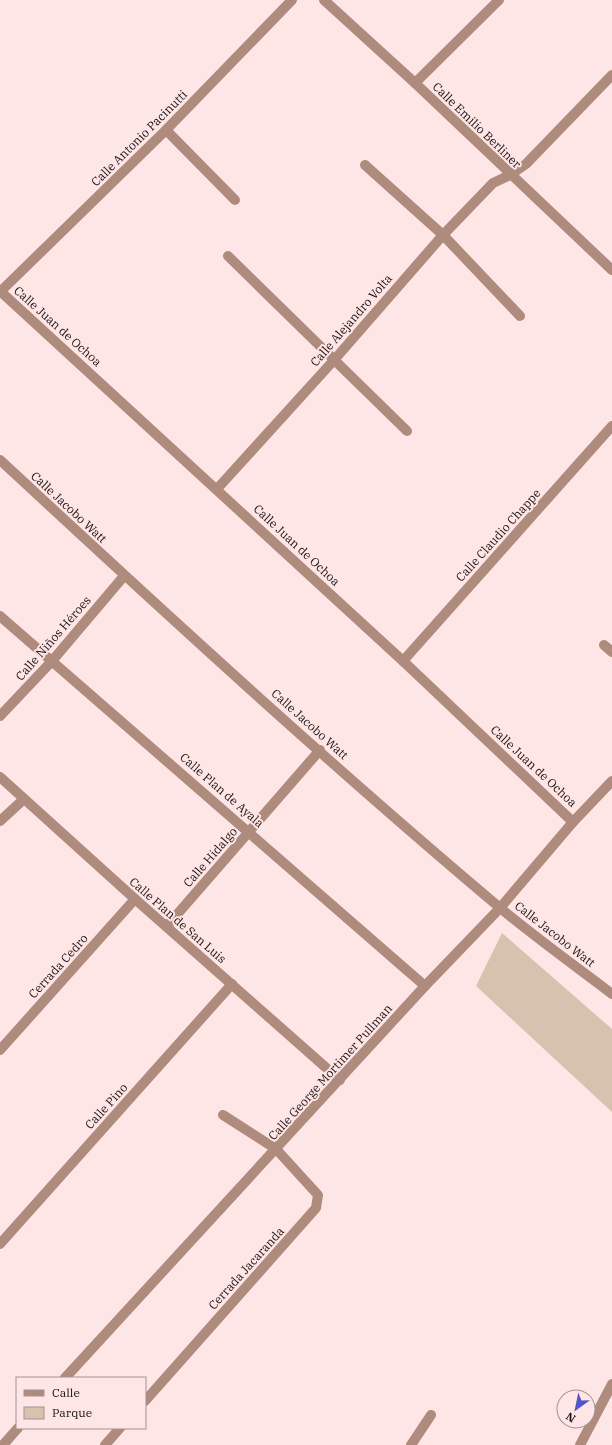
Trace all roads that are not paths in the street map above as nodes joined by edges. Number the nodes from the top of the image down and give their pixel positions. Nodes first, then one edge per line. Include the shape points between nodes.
1 (292, 0) edge
2 (324, 0) edge
3 (499, 0) edge
4 (612, 75) edge
5 (415, 83) junction
6 (166, 130) junction
7 (365, 165) dead end
8 (510, 175) junction
9 (235, 200) dead end
10 (442, 235) junction
11 (228, 256) dead end
12 (612, 270) edge
13 (0, 291) edge
14 (520, 316) dead end
15 (335, 359) junction
16 (612, 426) edge
17 (407, 431) dead end
18 (0, 460) edge
19 (217, 489) junction
20 (124, 576) junction
21 (0, 616) edge
22 (604, 645) dead end
23 (612, 652) edge
24 (52, 661) junction
25 (404, 661) junction
26 (0, 716) edge
27 (320, 750) junction
28 (0, 777) edge
29 (612, 781) edge
30 (24, 799) junction
31 (0, 821) edge
32 (573, 822) junction
33 (250, 831) junction
34 (135, 899) junction
35 (500, 908) junction
36 (167, 926) junction
37 (232, 984) junction
38 (426, 986) junction
39 (612, 994) edge
40 (0, 1050) edge
41 (340, 1080) junction
42 (223, 1115) dead end
43 (276, 1150) junction
44 (0, 1244) edge
45 (66, 1377) edge
46 (612, 1384) edge
47 (146, 1400) edge
48 (431, 1416) dead end
49 (17, 1429) edge
50 (119, 1429) edge
51 (3, 1445) edge
52 (105, 1445) edge
53 (411, 1445) edge
54 (580, 1445) edge

1 - 6 street, Calle Antonio Pacinutti
2 - 5 street, Calle Emilio Berliner
3 - 5 street
4 - 8 street, Calle Alejandro Volta via 526,164
5 - 8 street, Calle Emilio Berliner
6 - 9 street
6 - 13 street, Calle Antonio Pacinutti
7 - 10 street
8 - 10 street, Calle Alejandro Volta via 494,183
8 - 12 street, Calle Emilio Berliner
10 - 14 street
10 - 15 street, Calle Alejandro Volta
11 - 15 street
13 - 19 street, Calle Juan de Ochoa
15 - 17 street
15 - 19 street, Calle Alejandro Volta
16 - 25 street, Calle Claudio Chappe
18 - 20 street, Calle Jacobo Watt
19 - 25 street, Calle Juan de Ochoa
20 - 24 street, Calle Niños Héroes
20 - 27 street, Calle Jacobo Watt
21 - 24 street, Calle Plan de Ayala
22 - 23 street
24 - 26 street, Calle Niños Héroes
24 - 33 street, Calle Plan de Ayala
25 - 32 street, Calle Juan de Ochoa
27 - 33 street, Calle Hidalgo
27 - 35 street, Calle Jacobo Watt
28 - 30 street, Calle Plan de San Luis
29 - 32 street, Calle George Mortimer Pullman
30 - 31 street
30 - 34 street, Calle Plan de San Luis
32 - 35 street, Calle George Mortimer Pullman
33 - 36 street, Calle Hidalgo
33 - 38 street, Calle Plan de Ayala
34 - 36 street, Calle Plan de San Luis
34 - 40 street, Cerrada Cedro
35 - 38 street, Calle George Mortimer Pullman
35 - 39 street, Calle Jacobo Watt
36 - 37 street, Calle Plan de San Luis
37 - 41 street, Calle Plan de San Luis
37 - 44 street, Calle Pino
38 - 41 street, Calle George Mortimer Pullman
41 - 43 street, Calle George Mortimer Pullman
42 - 43 street
43 - 45 street, Calle George Mortimer Pullman
43 - 47 street, Cerrada Jacaranda via 318,1195 316,1208
46 - 54 street
48 - 53 street
49 - 51 street
50 - 52 street

